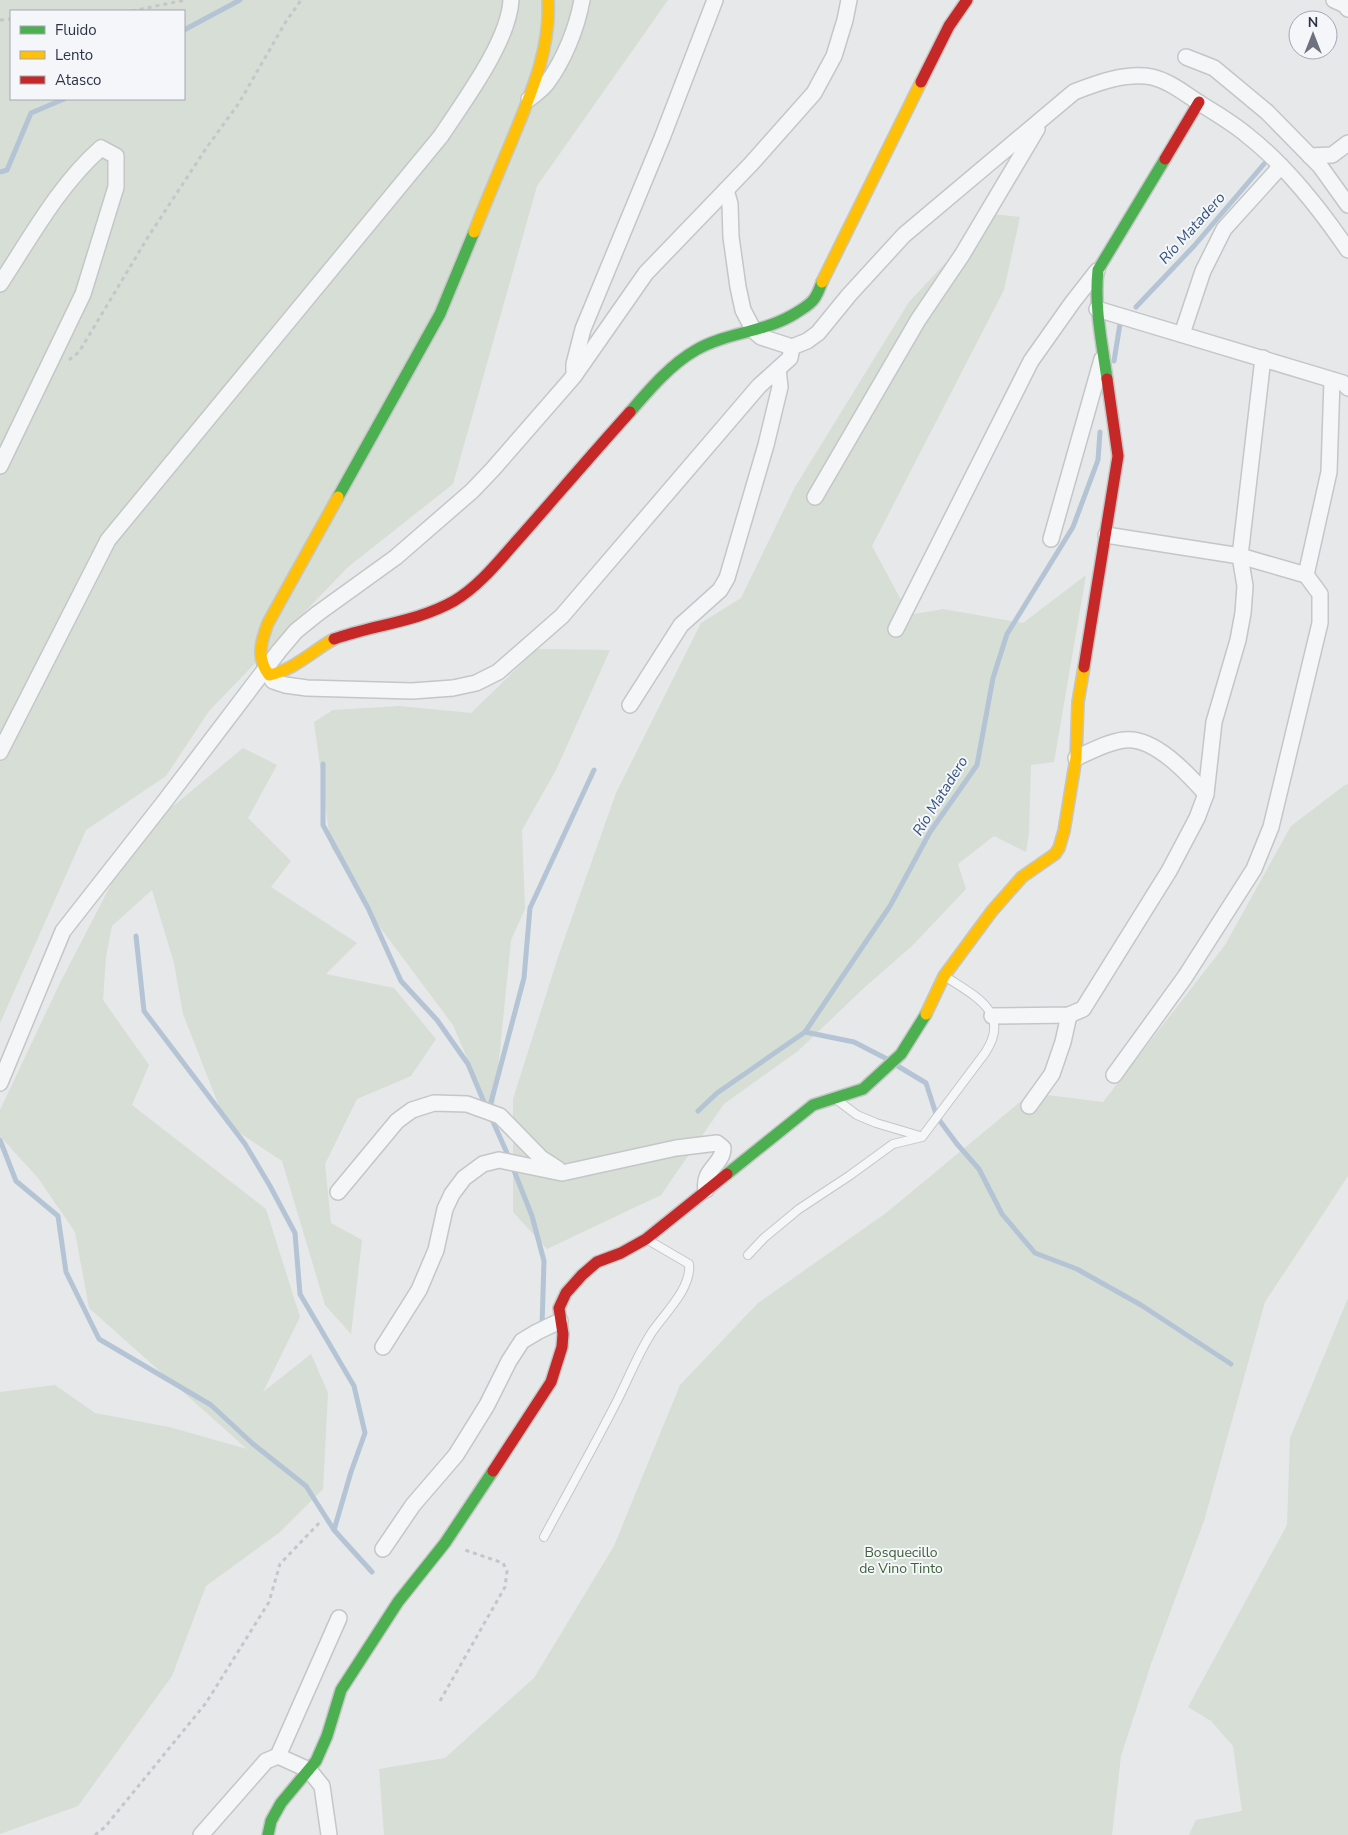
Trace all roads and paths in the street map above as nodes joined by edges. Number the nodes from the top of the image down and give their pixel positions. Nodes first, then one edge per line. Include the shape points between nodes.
1 (185, 0) edge
2 (301, 0) edge
3 (511, 0) edge
4 (548, 0) edge
5 (582, 0) edge
6 (715, 0) edge
7 (849, 0) edge
8 (968, 0) edge
9 (1334, 0) edge
10 (1348, 9) edge
11 (137, 10) edge
12 (1186, 57) dead end
13 (529, 99) junction
14 (1199, 102) junction
15 (1044, 117) junction
16 (1348, 143) edge
17 (1310, 156) junction
18 (1281, 166) junction
19 (726, 190) junction
20 (1348, 205) edge
21 (1348, 250) edge
22 (1098, 270) junction
23 (0, 284) edge
24 (1097, 309) junction
25 (754, 331) junction
26 (1182, 334) junction
27 (792, 347) junction
28 (1104, 352) junction
29 (1263, 358) junction
30 (51, 360) junction
31 (778, 369) junction
32 (574, 376) junction
33 (1332, 380) junction
34 (1348, 388) edge
35 (0, 466) edge
36 (815, 497) dead end
37 (1106, 535) junction
38 (1051, 539) dead end
39 (1240, 556) junction
40 (1306, 575) junction
41 (896, 628) dead end
42 (267, 673) junction
43 (630, 705) dead end
44 (0, 752) edge
45 (1076, 758) junction
46 (1206, 794) junction
47 (944, 976) junction
48 (1069, 1015) junction
49 (992, 1016) junction
50 (1114, 1075) dead end
51 (0, 1083) edge
52 (834, 1098) junction
53 (1029, 1106) dead end
54 (922, 1137) junction
55 (564, 1172) junction
56 (706, 1190) junction
57 (338, 1192) dead end
58 (646, 1239) junction
59 (748, 1254) dead end
60 (560, 1321) junction
61 (383, 1347) dead end
62 (321, 1521) dead end
63 (544, 1537) dead end
64 (445, 1543) junction
65 (383, 1549) dead end
66 (339, 1618) dead end
67 (440, 1701) dead end
68 (278, 1756) junction
69 (309, 1770) junction
70 (95, 1835) edge
71 (201, 1835) edge
72 (268, 1835) edge
73 (329, 1835) edge

1 - 11 path
2 - 30 path via 284,23 240,103 148,237 79,352 66,361
3 - 44 street via 510,14 488,63 441,136 108,540
4 - 13 street via 549,17 542,55
5 - 13 street via 560,62 546,85
6 - 32 street via 583,329
7 - 19 street via 834,56 814,93
8 - 25 street via 949,26 814,299 792,317
9 - 10 street
12 - 17 street via 1214,68 1267,112
13 - 42 street via 440,314 268,623 260,652 261,666
14 - 15 street via 1171,84 1151,77 1134,77 1098,83 1074,92
14 - 18 street via 1250,137
14 - 22 street
15 - 27 street via 904,235 818,333 807,342
15 - 36 street via 962,255 918,320
16 - 17 street via 1332,155
17 - 20 street
18 - 21 street
18 - 26 street via 1224,229 1203,271
19 - 25 street via 740,298
19 - 32 street via 646,273
22 - 24 street
22 - 41 street via 1032,361
23 - 30 street via 64,188 88,160 101,148 116,156 116,187 82,294
24 - 26 street
24 - 28 street
25 - 27 street via 761,337
25 - 42 street via 709,343 674,367 604,440 494,566 454,600 421,615 333,640 293,667 278,674
26 - 29 street
27 - 31 street via 790,358
28 - 37 street via 1118,456
28 - 38 street
29 - 33 street
29 - 39 street
30 - 35 street
31 - 42 street via 759,386 562,616 498,672 476,683 412,691 307,688 273,681
31 - 43 street via 780,386 766,445 727,578 720,590 681,625
32 - 42 street via 472,491 396,557 296,631
33 - 34 street
33 - 40 street via 1329,472
37 - 39 street
37 - 45 street via 1078,702
39 - 40 street
39 - 46 street via 1245,586 1243,613 1214,722
40 - 50 street via 1320,594 1320,623 1271,827 1254,869 1185,977
42 - 51 street via 63,931
45 - 46 street via 1125,740 1147,743 1184,769
45 - 47 street via 1059,848 1022,877 992,911
46 - 48 street via 1170,871 1083,1009
47 - 49 lane via 982,1000
47 - 52 street via 929,1010 901,1054 863,1089
48 - 49 street
48 - 53 street via 1064,1042 1052,1074
49 - 54 lane via 992,1043
52 - 54 lane via 857,1115
52 - 56 street via 813,1105
54 - 59 lane via 893,1144 800,1209
55 - 56 street via 676,1148 717,1143 723,1148 723,1155 706,1176
55 - 57 street via 542,1158 500,1116 467,1104 434,1103 412,1110 397,1122
55 - 61 street via 498,1160 484,1164 464,1178 445,1209 436,1250 419,1290
56 - 58 street
58 - 60 street via 597,1262 582,1275 562,1301
58 - 63 lane via 689,1264 689,1278 652,1331
60 - 64 street via 562,1346 551,1382
60 - 65 street via 522,1341 456,1455 413,1505
62 - 70 path via 280,1564 269,1602 206,1704
64 - 67 path via 503,1563 507,1571 504,1587
64 - 69 street via 398,1602 341,1690 327,1736
66 - 68 street
68 - 69 street
68 - 71 street via 266,1761
69 - 72 street via 281,1803
69 - 73 street via 322,1786

